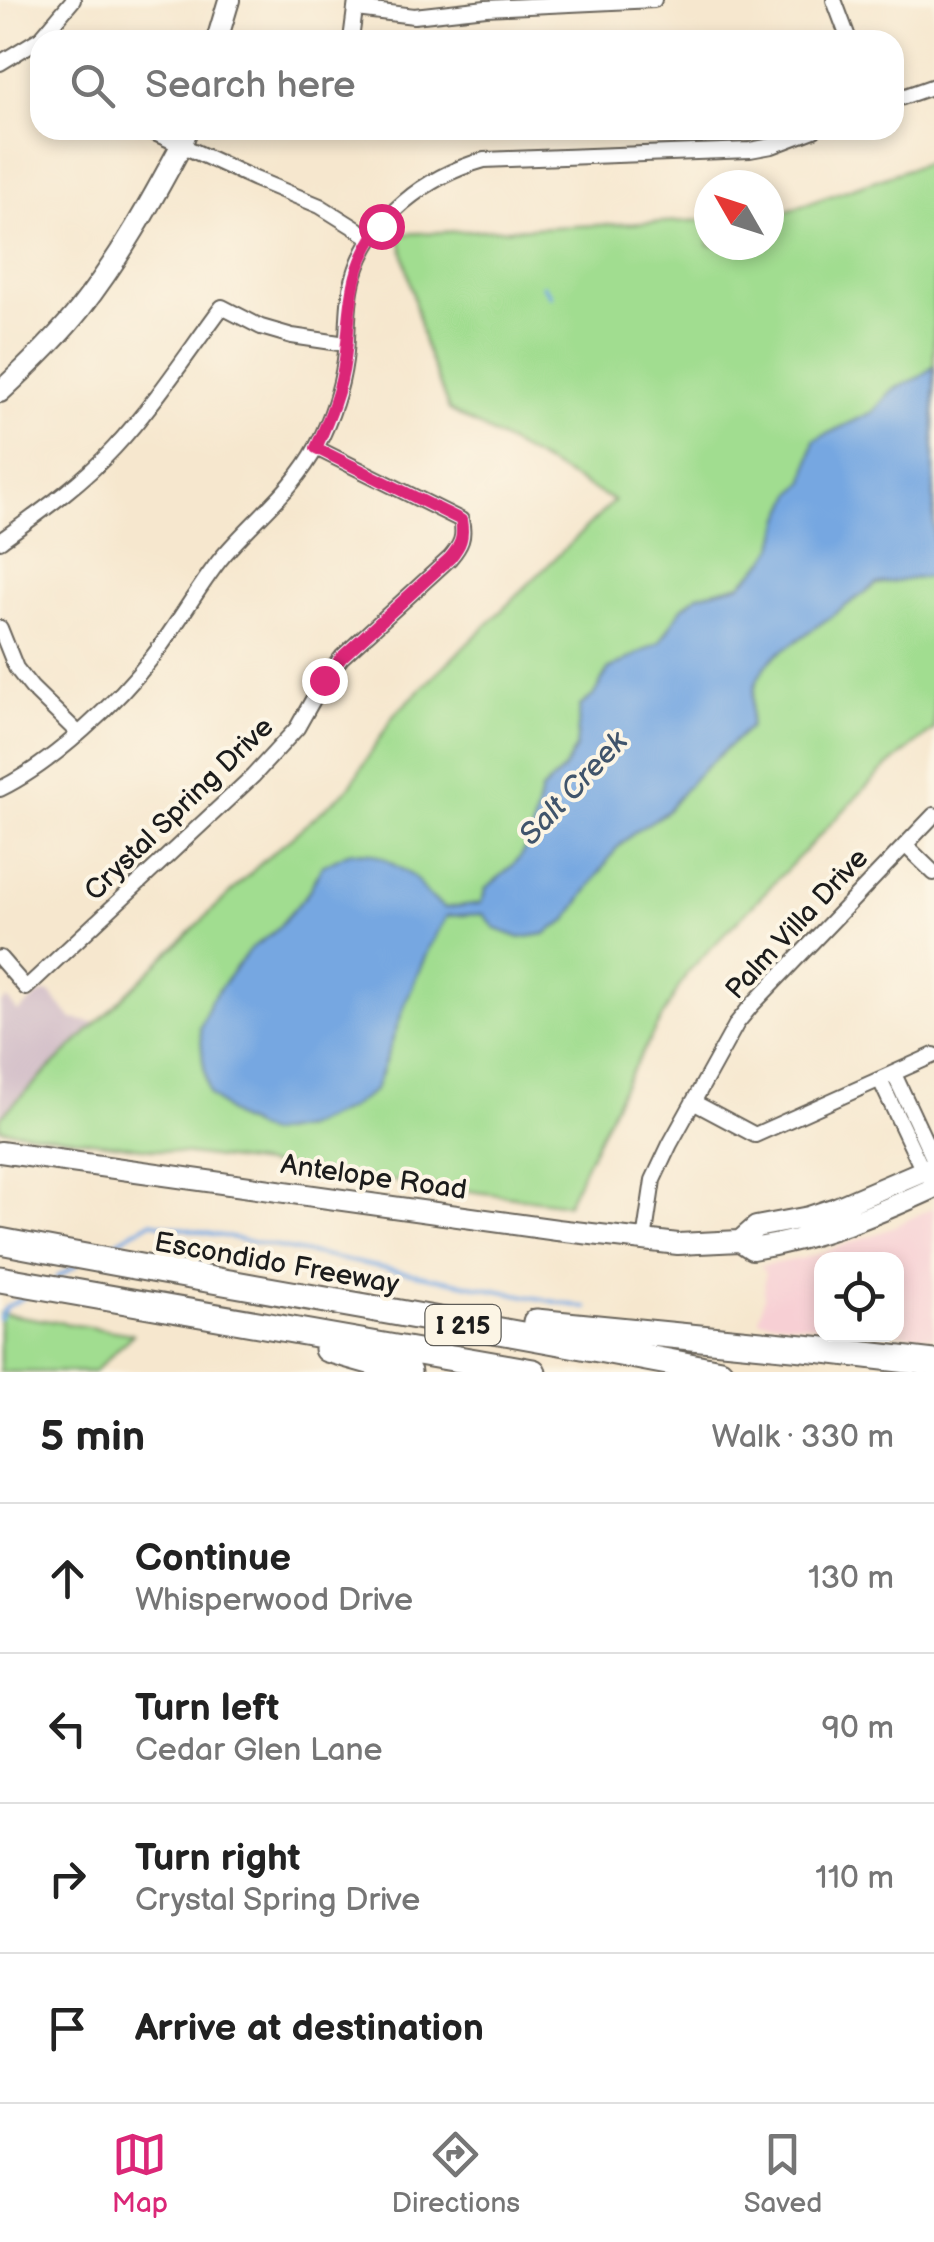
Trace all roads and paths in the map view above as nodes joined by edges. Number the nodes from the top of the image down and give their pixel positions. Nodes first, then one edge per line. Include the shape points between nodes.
1 (73, 0) edge
2 (229, 0) edge
3 (654, 0) edge
4 (834, 0) edge
5 (508, 4) edge
6 (356, 5) edge
7 (49, 30) edge
8 (220, 30) edge
9 (352, 30) edge
10 (845, 30) edge
11 (30, 46) edge
12 (0, 63) edge
13 (934, 86) edge
14 (904, 96) edge
15 (183, 140) edge
16 (188, 140) edge
17 (788, 140) edge
18 (372, 238) junction
19 (346, 344) junction
20 (0, 392) edge
21 (316, 448) junction
22 (0, 541) edge
23 (0, 628) edge
24 (78, 733) junction
25 (0, 788) edge
26 (934, 815) edge
27 (905, 845) junction
28 (934, 873) edge
29 (0, 958) edge
30 (934, 1054) edge
31 (887, 1077) junction
32 (694, 1102) junction
33 (0, 1152) edge
34 (932, 1173) edge
35 (0, 1241) edge
36 (644, 1241) junction
37 (0, 1279) edge
38 (296, 1295) junction
39 (272, 1326) junction
40 (934, 1364) edge
41 (408, 1372) edge
42 (533, 1372) edge
43 (720, 1372) edge

1 - 7 street
2 - 8 street
3 - 5 street
4 - 10 street
5 - 6 street via 414,16
6 - 9 street
11 - 12 street
13 - 14 street
15 - 20 street via 122,250 79,310
16 - 18 street
17 - 18 street via 750,150 484,160 432,180
18 - 19 street via 354,277
19 - 21 street via 338,396
19 - 22 street via 261,327 222,306 114,449
21 - 24 street via 218,563 152,658
21 - 29 street, Crystal Spring Drive via 461,520 461,544 342,657 297,728 253,776 26,988
23 - 24 street via 16,668
24 - 25 street
26 - 27 street, Palm Villa Drive
27 - 28 street
27 - 32 street, Palm Villa Drive via 750,1006
30 - 31 street
31 - 32 street via 754,1135
31 - 34 street
32 - 36 street, Palm Villa Drive via 654,1180
33 - 36 street, Antelope Road
34 - 36 street, Antelope Road via 858,1222 798,1240 752,1249 740,1241
35 - 38 highway, Escondido Freeway / I 215
37 - 39 highway, I 215
38 - 40 highway via 335,1291 547,1324
38 - 43 highway, Escondido Freeway / I 215
39 - 41 highway via 297,1340
39 - 42 highway, I 215

